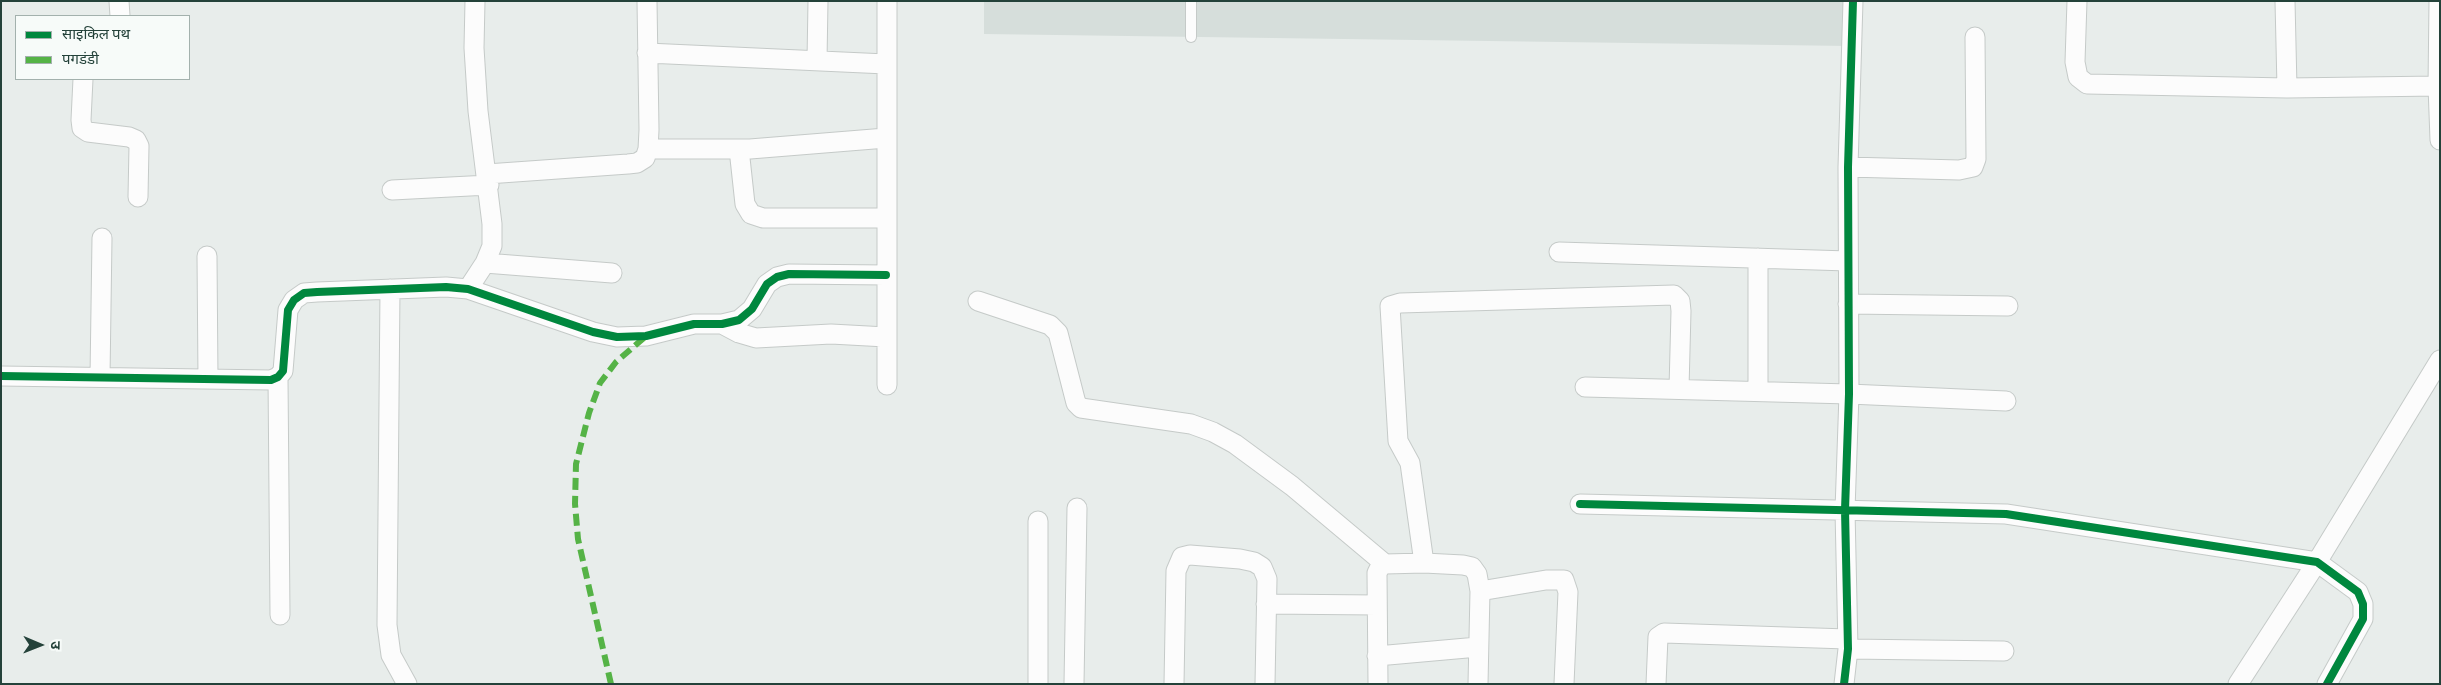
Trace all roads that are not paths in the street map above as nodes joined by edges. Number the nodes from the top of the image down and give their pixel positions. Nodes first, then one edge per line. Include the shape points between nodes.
1 (118, 1) edge
2 (475, 1) edge
3 (646, 1) edge
4 (818, 1) edge
5 (887, 1) edge
6 (1191, 1) edge
7 (1852, 1) edge
8 (2077, 1) edge
9 (2284, 1) edge
10 (2439, 1) edge
11 (120, 15) edge
12 (1191, 37) dead end
13 (1975, 37) dead end
14 (647, 53) junction
15 (817, 61) junction
16 (886, 64) junction
17 (83, 80) edge
18 (2438, 86) junction
19 (2287, 88) junction
20 (886, 138) junction
21 (2440, 140) edge
22 (648, 149) junction
23 (739, 149) junction
24 (1848, 167) junction
25 (488, 179) junction
26 (392, 190) dead end
27 (138, 197) dead end
28 (886, 218) junction
29 (102, 238) dead end
30 (1560, 252) dead end
31 (207, 256) dead end
32 (1758, 258) junction
33 (1848, 261) junction
34 (485, 263) junction
35 (612, 273) dead end
36 (886, 274) junction
37 (390, 289) junction
38 (468, 289) junction
39 (978, 301) dead end
40 (1848, 304) junction
41 (2008, 306) dead end
42 (722, 324) junction
43 (886, 336) junction
44 (2440, 360) edge
45 (1, 376) edge
46 (100, 377) junction
47 (278, 377) junction
48 (208, 379) junction
49 (887, 385) dead end
50 (1584, 387) dead end
51 (1679, 389) junction
52 (1758, 391) junction
53 (1848, 394) junction
54 (2006, 401) dead end
55 (1580, 504) dead end
56 (1077, 508) dead end
57 (1845, 510) junction
58 (1038, 521) dead end
59 (2317, 562) junction
60 (1424, 563) junction
61 (1385, 564) junction
62 (1480, 591) junction
63 (1266, 604) junction
64 (1377, 605) junction
65 (280, 615) dead end
66 (1847, 644) junction
67 (1478, 647) junction
68 (2004, 651) dead end
69 (1377, 656) junction
70 (408, 684) edge
71 (1038, 684) edge
72 (1074, 684) edge
73 (1174, 684) edge
74 (1265, 684) edge
75 (1378, 684) edge
76 (1478, 684) edge
77 (1564, 684) edge
78 (1656, 684) edge
79 (1844, 684) edge
80 (2238, 684) edge
81 (2327, 684) edge

1 - 11 street
2 - 25 street via 478,111
3 - 14 street
4 - 15 street
5 - 16 street
6 - 12 lane
7 - 24 street
8 - 19 street via 2075,62 2078,77 2087,84
9 - 19 street
10 - 18 street
13 - 24 street via 1976,159 1973,167 1959,170
14 - 15 street
14 - 22 street
15 - 16 street
16 - 20 street
17 - 27 street via 82,128 88,132 129,137 139,146
18 - 19 street
18 - 21 street
20 - 23 street
20 - 28 street
22 - 23 street
22 - 25 street via 645,158 637,163
23 - 28 street via 745,204 751,214 763,218
24 - 33 street
25 - 26 street
25 - 34 street via 492,246
28 - 36 street
29 - 46 street
30 - 32 street
31 - 48 street
32 - 33 street
32 - 52 street
33 - 40 street
34 - 35 street
34 - 38 street
36 - 42 street via 777,276 767,284 752,310 738,320
36 - 43 street
37 - 38 street
37 - 47 street via 317,292 294,300 288,310 283,372
37 - 70 street via 387,625 391,655
38 - 42 street via 593,332 616,336 646,336 694,324
39 - 61 street via 1050,325 1058,333 1076,403 1081,408 1182,423 1214,432 1236,444 1292,486
40 - 41 street
40 - 53 street
42 - 43 street via 756,338 831,334
43 - 49 street
44 - 59 street
45 - 46 street
46 - 48 street
47 - 48 street via 271,380
47 - 65 street
50 - 51 street
51 - 52 street
51 - 60 street via 1681,311 1680,301 1674,295 1400,302 1390,306 1398,441 1410,463
52 - 53 street
53 - 54 street
53 - 57 street
55 - 57 street
56 - 72 street
57 - 59 street via 2006,514
57 - 66 street
58 - 71 street
59 - 80 street
59 - 81 street via 2358,592 2363,604 2363,619
60 - 61 street
60 - 62 street via 1472,567 1478,574
61 - 64 street via 1377,573
62 - 67 street
62 - 77 street via 1564,580 1568,592
63 - 64 street
63 - 73 street via 1267,579 1262,567 1254,562 1190,555 1182,557 1176,571
63 - 74 street
64 - 69 street
66 - 68 street
66 - 78 street via 1664,633 1658,637
66 - 79 street
67 - 69 street
67 - 76 street
69 - 75 street

